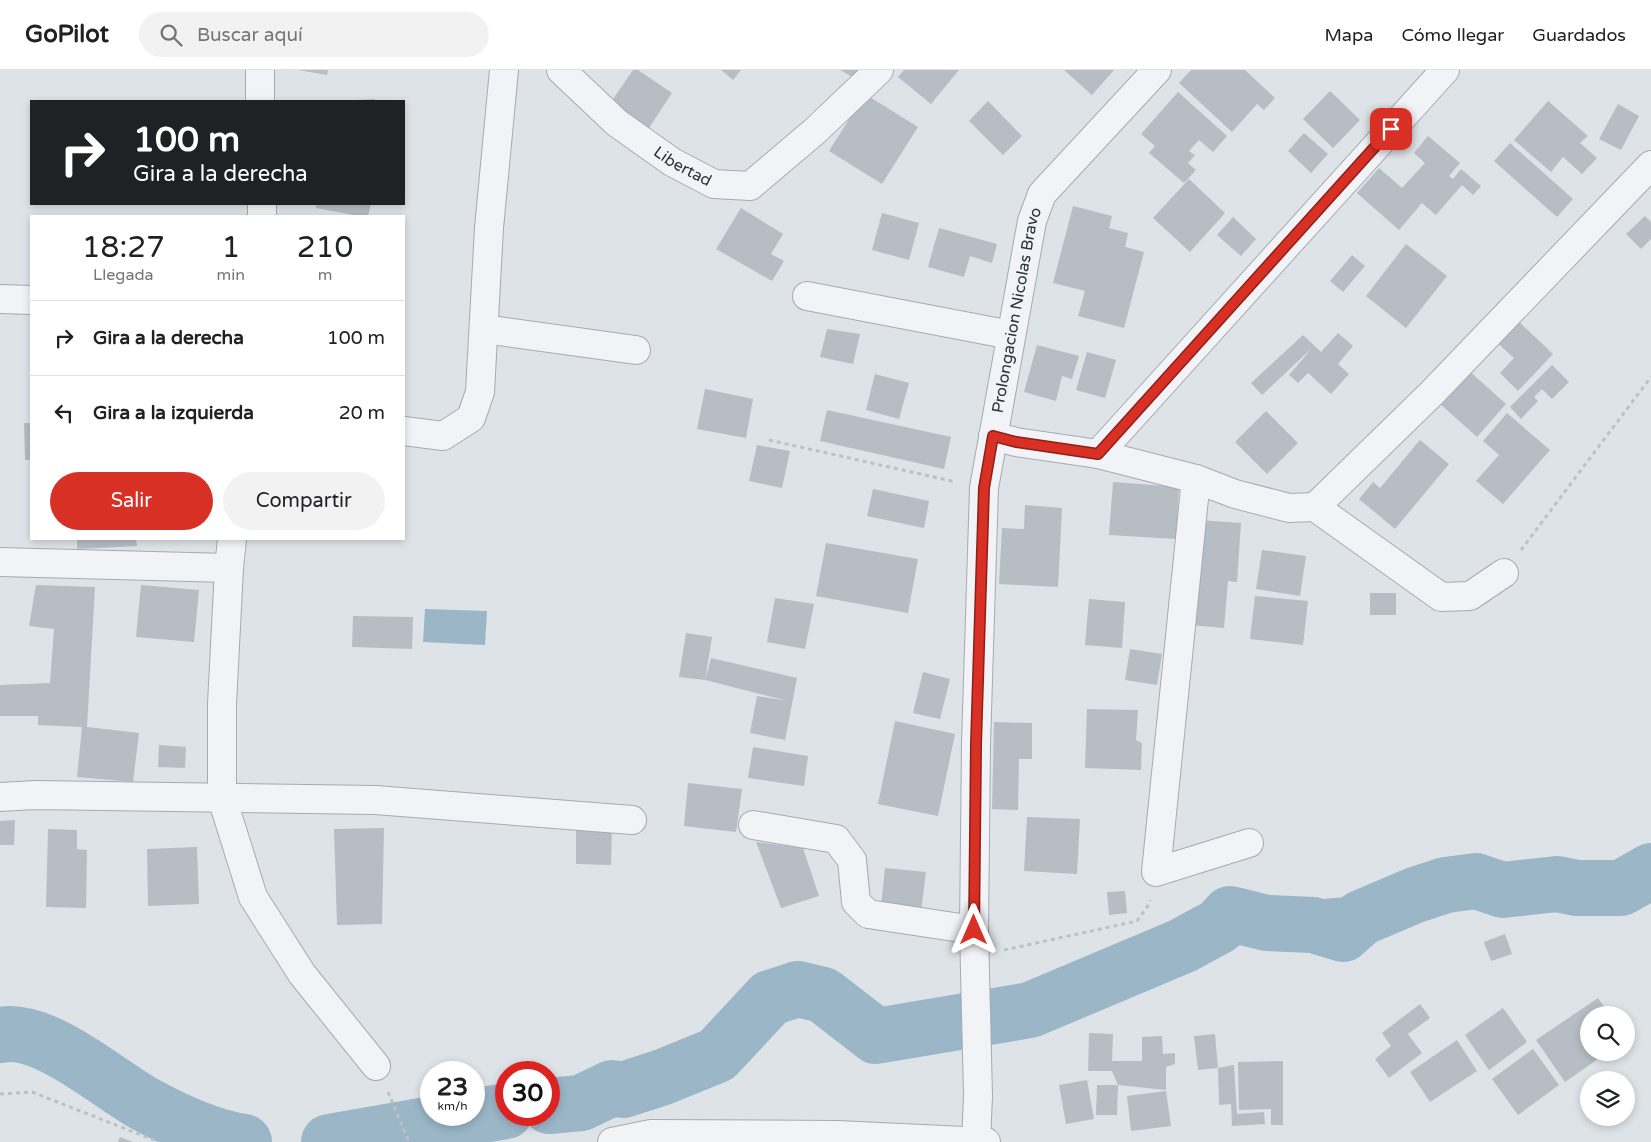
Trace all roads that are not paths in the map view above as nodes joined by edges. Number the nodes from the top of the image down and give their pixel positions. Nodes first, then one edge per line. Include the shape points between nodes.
1 (260, 70) edge
2 (504, 70) edge
3 (880, 70) edge
4 (1157, 70) edge
5 (1445, 70) edge
6 (574, 74) edge
7 (260, 100) edge
8 (1651, 165) edge
9 (807, 296) dead end
10 (0, 299) edge
11 (30, 300) edge
12 (484, 329) junction
13 (1011, 335) junction
14 (636, 350) dead end
15 (405, 431) edge
16 (993, 436) junction
17 (1098, 454) junction
18 (1196, 479) junction
19 (1316, 507) junction
20 (232, 540) edge
21 (0, 562) edge
22 (229, 568) junction
23 (1504, 573) road end
24 (0, 797) edge
25 (222, 798) junction
26 (632, 820) dead end
27 (753, 825) dead end
28 (1249, 843) dead end
29 (975, 953) junction
30 (376, 1066) dead end
31 (612, 1142) edge
32 (976, 1142) edge
33 (986, 1142) edge

1 - 7 street
2 - 12 street via 489,228
3 - 6 street, Libertad via 750,186 714,184 672,162 617,123
4 - 13 street, Prolongacion Nicolas Bravo via 1042,194 1032,221
5 - 17 street
8 - 19 street via 1432,393
9 - 13 street
10 - 11 street
12 - 14 street
12 - 15 street via 480,392 471,418 443,436
13 - 16 street, Prolongacion Nicolas Bravo
16 - 17 street
16 - 29 street, Prolongacion Nicolas Bravo via 984,488 976,744
17 - 18 street
18 - 19 street via 1235,494 1289,508
18 - 28 street via 1156,872
19 - 23 street via 1441,597 1470,596
20 - 22 street
21 - 22 street
22 - 25 street via 222,704
24 - 25 street
25 - 26 street via 375,800
25 - 30 street via 253,897 302,974
27 - 29 street via 836,838 852,860 856,902 868,914
29 - 32 street, Prolongacion Nicolas Bravo
31 - 32 street via 651,1134 838,1135
32 - 33 street

